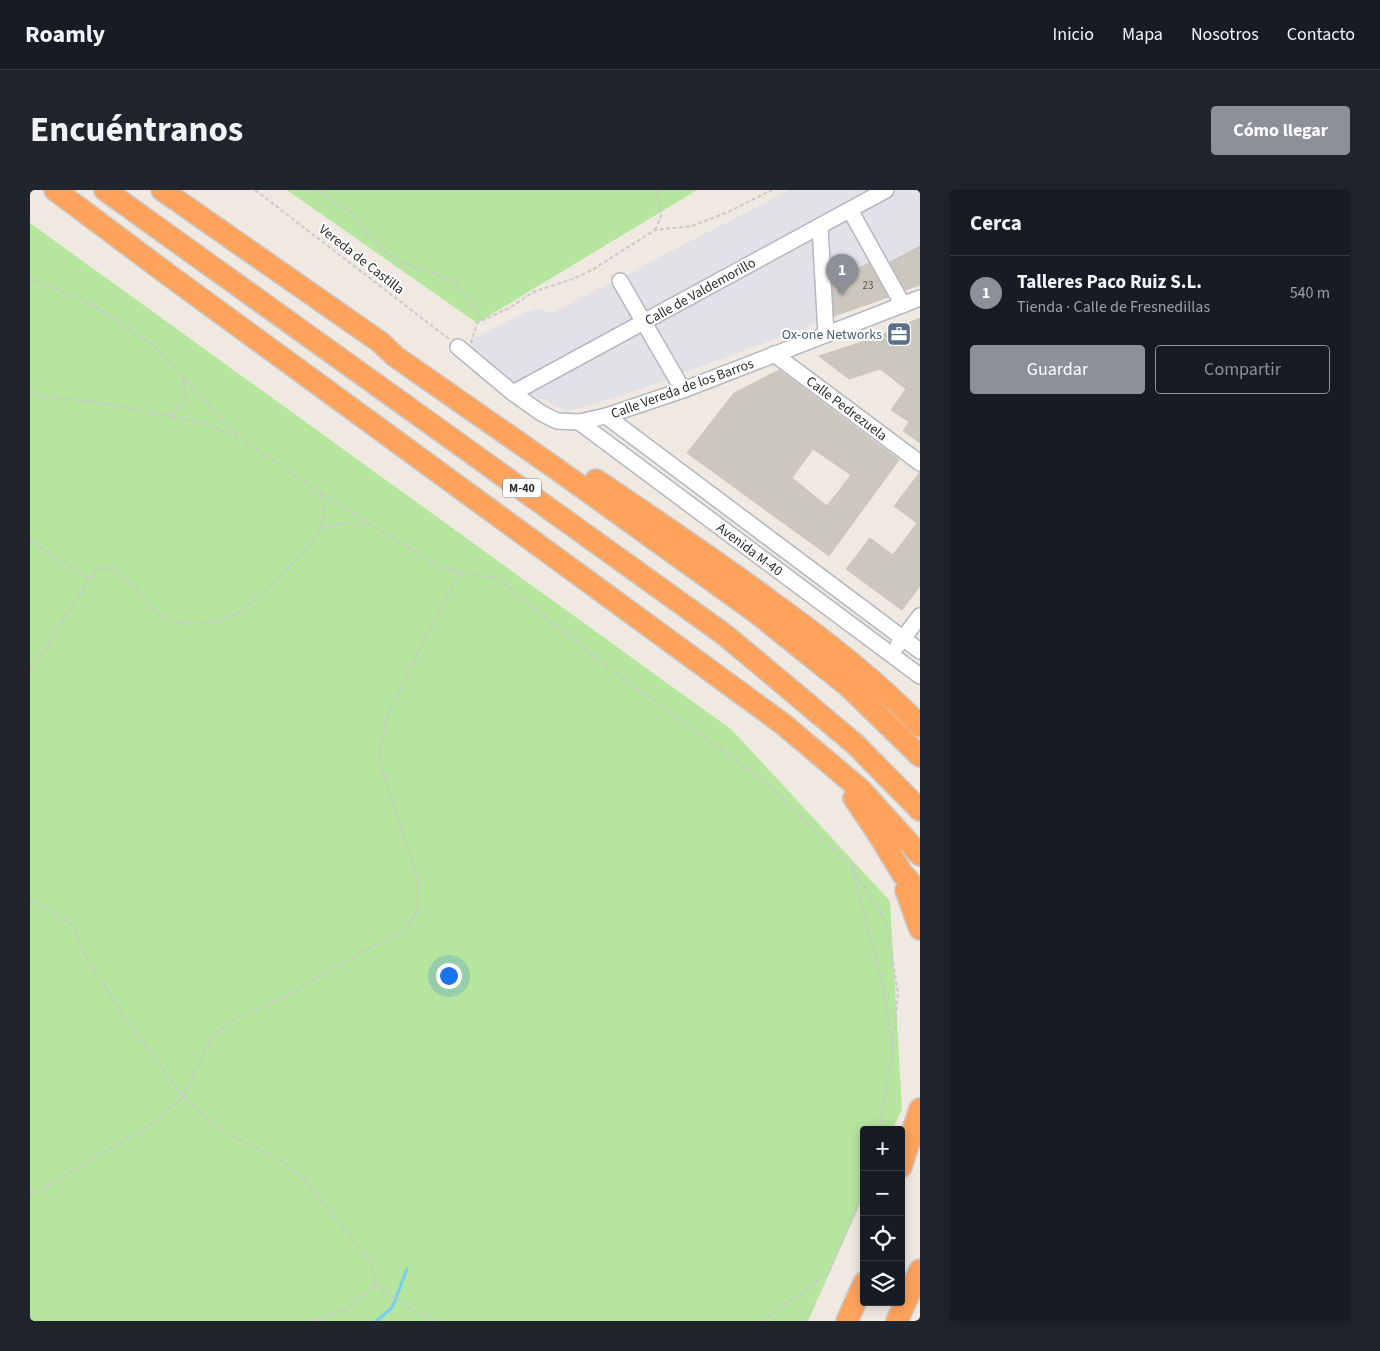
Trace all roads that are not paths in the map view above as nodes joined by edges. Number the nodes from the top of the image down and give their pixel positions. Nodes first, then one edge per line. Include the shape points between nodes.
1 (55, 190) edge
2 (105, 190) edge
3 (162, 190) edge
4 (886, 190) edge
5 (850, 210) junction
6 (820, 226) junction
7 (620, 281) dead end
8 (920, 298) edge
9 (903, 305) junction
10 (644, 322) junction
11 (826, 334) junction
12 (380, 342) junction
13 (460, 349) road end
14 (774, 354) junction
15 (683, 390) junction
16 (514, 393) junction
17 (606, 416) junction
18 (579, 422) junction
19 (920, 463) edge
20 (835, 588) junction
21 (823, 604) junction
22 (920, 616) edge
23 (903, 638) junction
24 (920, 651) edge
25 (891, 655) junction
26 (920, 676) edge
27 (920, 726) edge
28 (920, 756) edge
29 (830, 765) junction
30 (920, 810) edge
31 (920, 855) edge
32 (902, 873) junction
33 (920, 904) edge
34 (920, 929) edge
35 (920, 1109) edge
36 (905, 1155) edge
37 (920, 1270) edge
38 (860, 1292) edge
39 (899, 1317) edge
40 (847, 1321) edge

1 - 29 highway via 782,724
2 - 30 highway, M-40 via 725,635 855,744
3 - 12 highway, M-40
4 - 5 street, Calle de Valdemorillo
5 - 6 street, Calle de Valdemorillo
5 - 9 street
6 - 10 street, Calle de Valdemorillo
6 - 11 street
7 - 10 street
8 - 9 street, Calle Vereda de los Barros
9 - 11 street, Calle Vereda de los Barros
10 - 15 street
10 - 16 street, Calle de Valdemorillo
11 - 14 street, Calle Vereda de los Barros
12 - 27 highway via 402,347 707,554 816,634
12 - 28 highway, M-40 via 396,357 757,613 848,686
13 - 16 street, Calle Vereda de los Barros
14 - 15 street, Calle Vereda de los Barros
14 - 19 street, Calle Pedrezuela
15 - 17 street, Calle Vereda de los Barros
16 - 18 street, Calle Vereda de los Barros via 557,421
17 - 18 street, Calle Vereda de los Barros
17 - 20 street, Avenida M-40
18 - 21 street, Avenida M-40
20 - 21 street via 827,588
20 - 23 street, Avenida M-40
21 - 25 street, Avenida M-40
22 - 23 street
23 - 24 street, Avenida M-40
23 - 25 street
25 - 26 street, Avenida M-40
29 - 31 highway via 861,790
29 - 32 highway
32 - 33 highway
32 - 34 highway
35 - 36 highway
37 - 39 highway
38 - 40 highway

